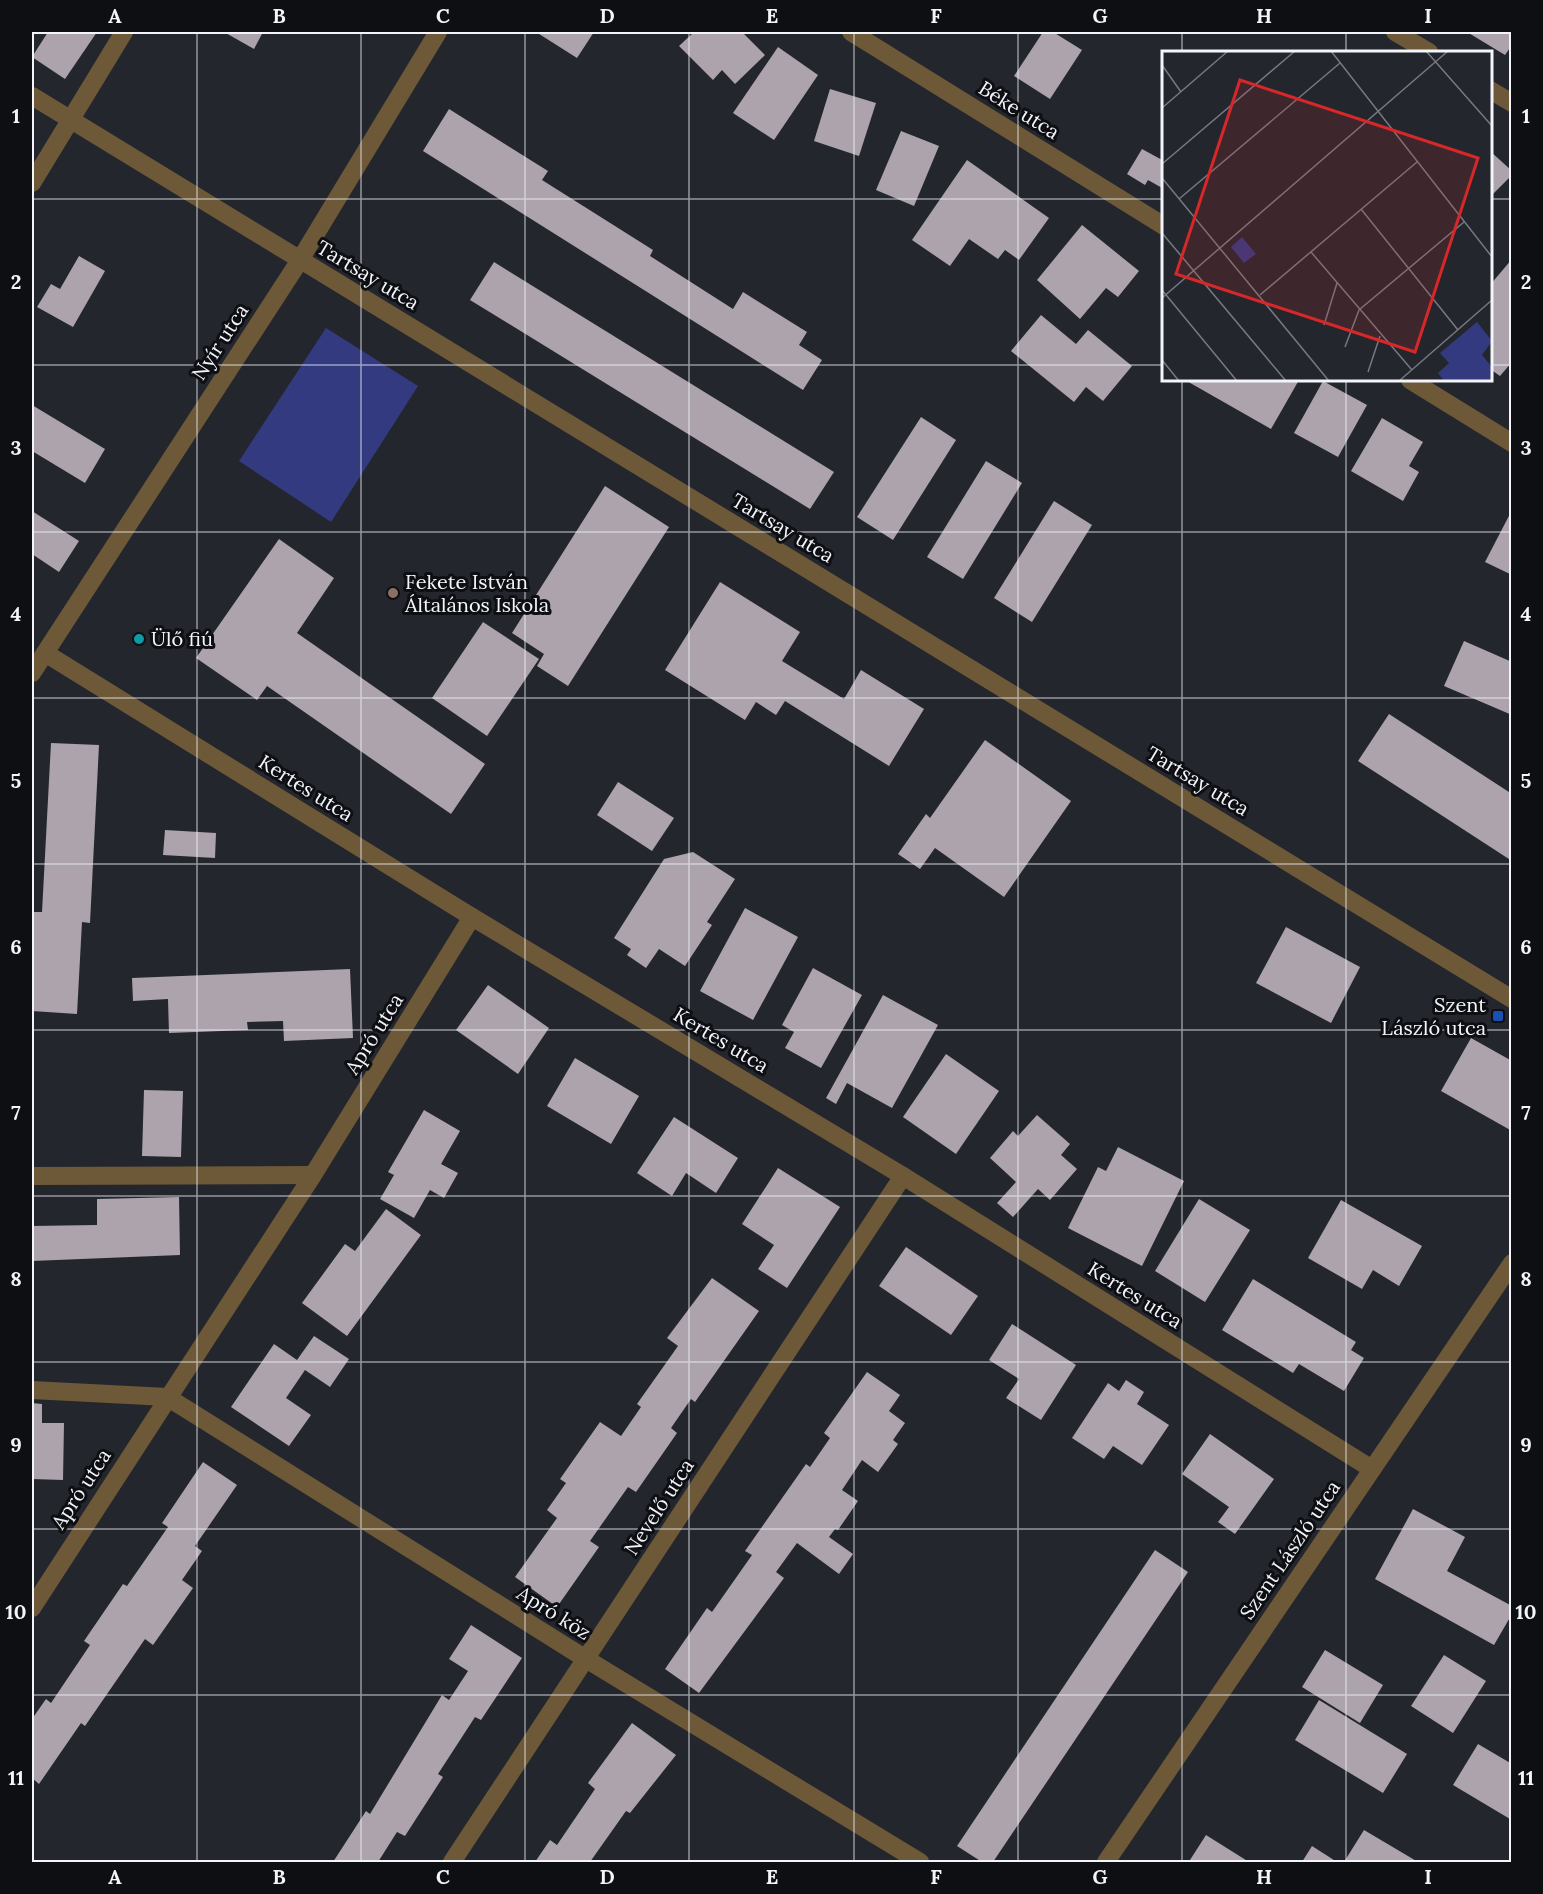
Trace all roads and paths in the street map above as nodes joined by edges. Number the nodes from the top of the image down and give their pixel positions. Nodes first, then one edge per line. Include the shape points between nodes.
1 (124, 32) edge
2 (438, 32) edge
3 (851, 32) edge
4 (1395, 32) edge
5 (1427, 51) edge
6 (1492, 91) edge
7 (32, 96) edge
8 (1512, 103) edge
9 (72, 120) junction
10 (32, 183) edge
11 (1162, 225) edge
12 (300, 260) junction
13 (1412, 381) edge
14 (1512, 443) edge
15 (45, 653) junction
16 (32, 673) edge
17 (472, 917) junction
18 (1512, 999) edge
19 (313, 1175) junction
20 (32, 1176) edge
21 (903, 1176) junction
22 (1512, 1263) edge
23 (32, 1390) edge
24 (167, 1397) junction
25 (1372, 1469) junction
26 (32, 1607) edge
27 (586, 1659) junction
28 (452, 1863) edge
29 (920, 1863) edge
30 (1106, 1863) edge

1 - 9 street
2 - 12 street, Nyír utca
3 - 11 street, Béke utca
4 - 5 street
6 - 8 street
7 - 9 street, Tartsay utca
9 - 10 street
9 - 12 street, Tartsay utca
12 - 15 street, Nyír utca
12 - 18 street, Tartsay utca
13 - 14 street
15 - 16 street, Nyír utca
15 - 17 street, Kertes utca
17 - 19 street, Apró utca
17 - 21 street, Kertes utca
19 - 20 street
19 - 24 street, Apró utca
21 - 25 street, Kertes utca
21 - 27 street, Nevelő utca
22 - 25 street, Szent László utca
23 - 24 street
24 - 26 street, Apró utca
24 - 27 street, Apró köz
25 - 30 street, Szent László utca
27 - 28 street, Nevelő utca
27 - 29 street, Apró köz

